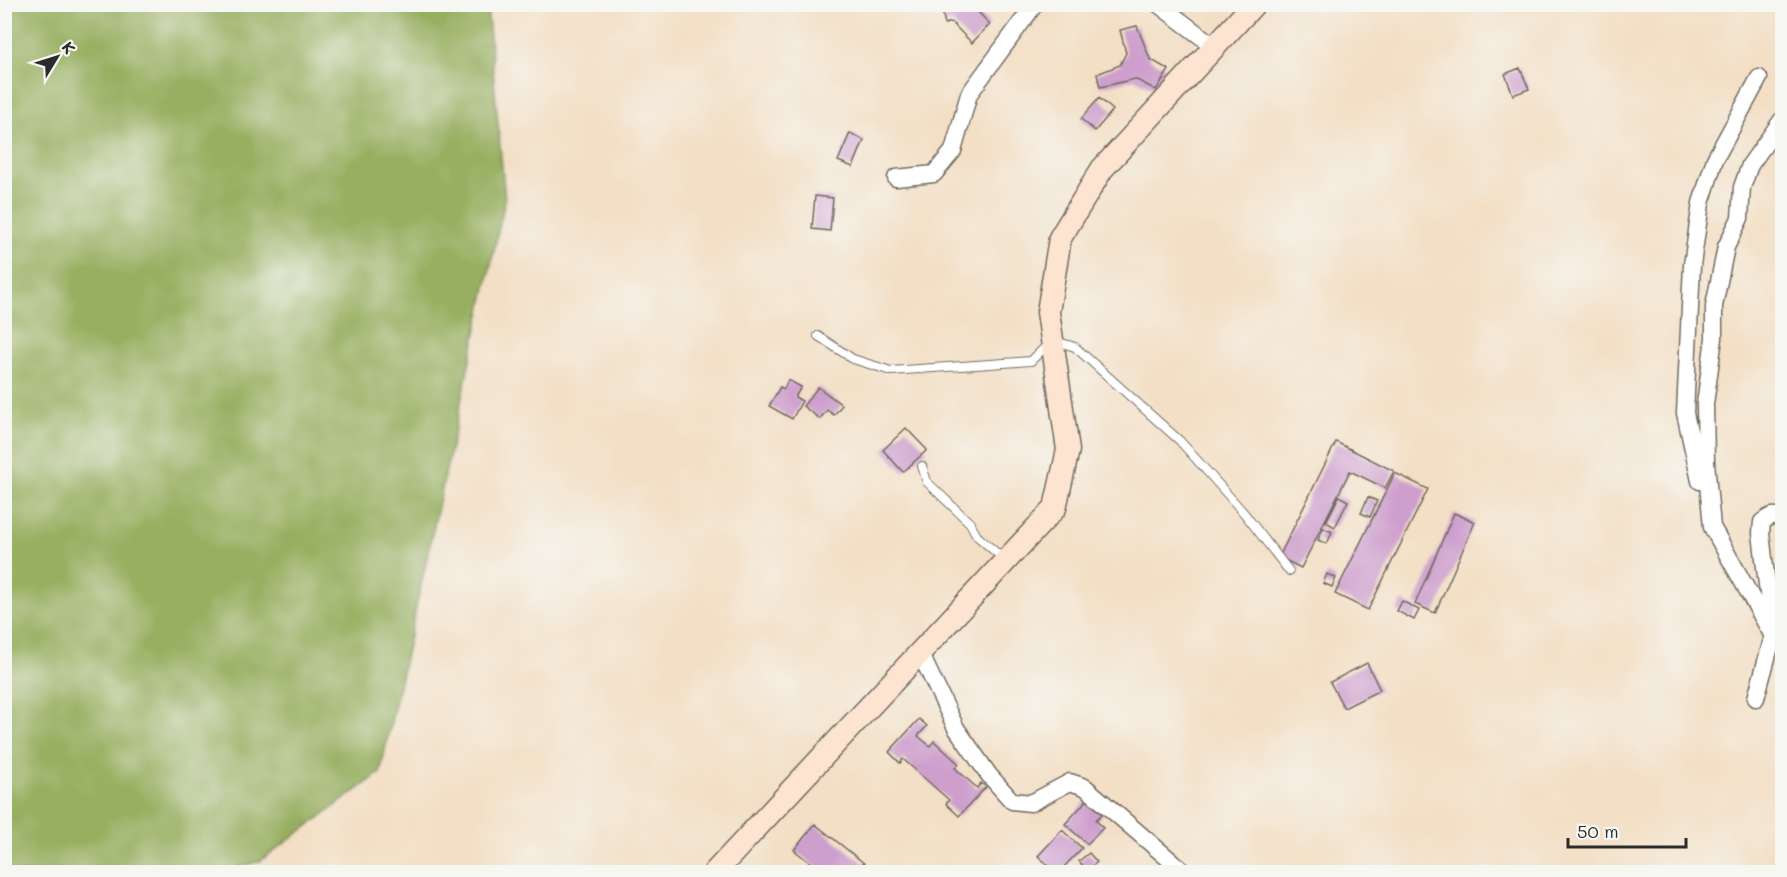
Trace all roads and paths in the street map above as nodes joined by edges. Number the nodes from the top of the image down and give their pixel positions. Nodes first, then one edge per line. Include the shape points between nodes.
1 (1035, 4) edge
2 (1158, 4) edge
3 (1254, 4) edge
4 (1215, 47) junction
5 (1759, 78) dead end
6 (1782, 120) edge
7 (896, 178) dead end
8 (818, 336) dead end
9 (1052, 340) junction
10 (922, 466) dead end
11 (1782, 519) edge
12 (1712, 527) junction
13 (1006, 561) junction
14 (1289, 571) dead end
15 (1773, 636) junction
16 (920, 653) junction
17 (1756, 698) dead end
18 (716, 873) edge
19 (1184, 873) edge

1 - 7 street via 969,94 954,151 934,174
2 - 4 street
3 - 4 street
4 - 9 street via 1102,169 1060,238 1048,312
5 - 12 street via 1715,159 1701,203 1692,266 1685,413
6 - 12 street via 1745,175 1740,218 1726,247 1714,306 1705,404
8 - 9 lane via 853,359 891,371 1030,361
9 - 13 street via 1068,450 1056,508
9 - 14 lane via 1075,347 1180,441
10 - 13 lane via 927,482
11 - 15 street via 1771,515 1762,522 1761,533
12 - 15 street
13 - 16 street
15 - 17 street
16 - 18 street
16 - 19 street via 956,728 1012,801 1031,803 1070,782 1085,787

